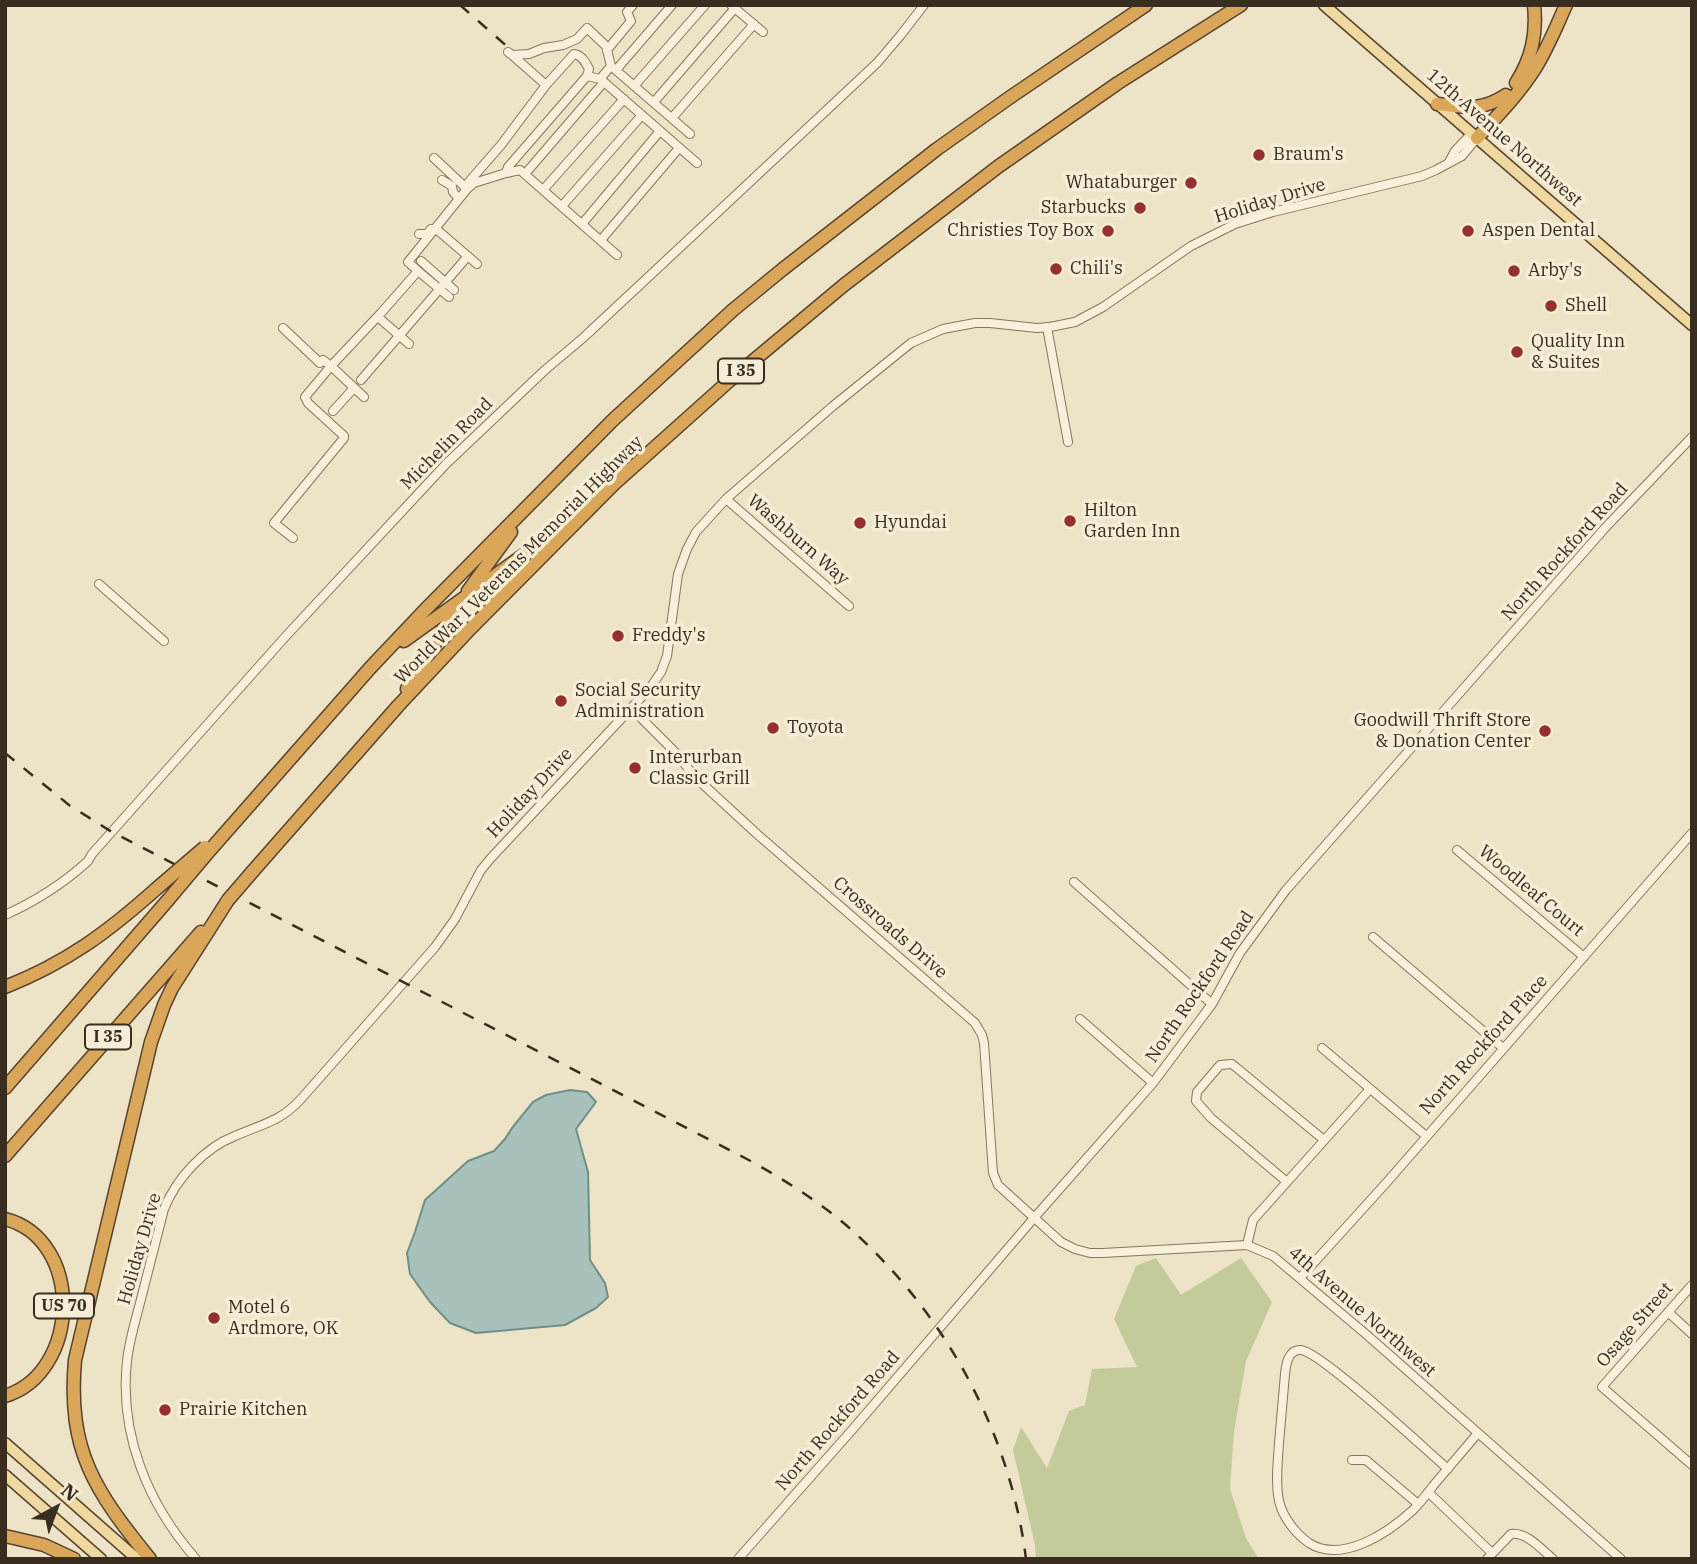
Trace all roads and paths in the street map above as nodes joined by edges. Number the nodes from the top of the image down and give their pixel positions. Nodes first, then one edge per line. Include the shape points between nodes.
1 (633, 5) edge
2 (672, 5) edge
3 (705, 5) edge
4 (924, 5) edge
5 (1146, 5) edge
6 (1241, 5) edge
7 (1324, 5) edge
8 (1534, 5) edge
9 (1566, 5) edge
10 (733, 7) edge
11 (754, 24) junction
12 (763, 32) dead end
13 (607, 50) junction
14 (613, 68) junction
15 (587, 76) junction
16 (602, 80) junction
17 (546, 85) junction
18 (634, 86) junction
19 (1506, 95) junction
20 (624, 99) junction
21 (654, 102) junction
22 (1437, 104) junction
23 (642, 115) junction
24 (672, 118) junction
25 (660, 131) junction
26 (690, 134) dead end
27 (1474, 136) junction
28 (680, 148) junction
29 (433, 158) dead end
30 (697, 163) dead end
31 (506, 173) junction
32 (525, 174) junction
33 (442, 180) dead end
34 (459, 184) junction
35 (543, 190) junction
36 (458, 198) junction
37 (562, 206) junction
38 (582, 224) junction
39 (435, 228) junction
40 (420, 235) junction
41 (601, 240) junction
42 (617, 255) dead end
43 (468, 256) junction
44 (421, 261) dead end
45 (477, 264) dead end
46 (418, 271) junction
47 (442, 286) junction
48 (452, 294) dead end
49 (378, 317) junction
50 (1692, 326) edge
51 (1047, 327) junction
52 (283, 328) dead end
53 (399, 335) junction
54 (409, 344) dead end
55 (331, 366) junction
56 (360, 380) dead end
57 (354, 388) junction
58 (364, 397) dead end
59 (332, 411) dead end
60 (1692, 438) edge
61 (1068, 443) dead end
62 (566, 468) junction
63 (614, 484) junction
64 (726, 499) junction
65 (293, 538) dead end
66 (99, 584) dead end
67 (463, 598) junction
68 (849, 606) dead end
69 (164, 641) dead end
70 (371, 667) junction
71 (398, 706) junction
72 (632, 709) junction
73 (1692, 833) edge
74 (208, 848) junction
75 (1457, 850) dead end
76 (1074, 882) dead end
77 (5, 915) edge
78 (213, 921) junction
79 (1373, 937) dead end
80 (1584, 957) junction
81 (5, 987) edge
82 (1212, 1004) junction
83 (1080, 1018) dead end
84 (1322, 1048) dead end
85 (1503, 1048) junction
86 (1153, 1083) junction
87 (5, 1088) edge
88 (1370, 1089) junction
89 (1426, 1136) junction
90 (1324, 1140) junction
91 (5, 1156) edge
92 (1287, 1182) junction
93 (1034, 1218) junction
94 (5, 1219) edge
95 (1247, 1245) junction
96 (1300, 1278) junction
97 (1692, 1285) edge
98 (1668, 1312) junction
99 (1692, 1334) edge
100 (5, 1395) edge
101 (1478, 1433) junction
102 (5, 1443) edge
103 (1352, 1460) dead end
104 (1692, 1465) edge
105 (1448, 1469) junction
106 (5, 1475) edge
107 (1428, 1492) junction
108 (1418, 1504) junction
109 (5, 1536) edge
110 (1490, 1556) edge
111 (74, 1559) edge
112 (101, 1559) edge
113 (137, 1559) edge
114 (150, 1559) edge
115 (196, 1559) edge
116 (738, 1559) edge
117 (1553, 1559) edge
118 (1621, 1559) edge

1 - 13 street via 627,12 631,21
2 - 14 street
3 - 18 street
4 - 77 street, Michelin Road via 877,63 446,464 286,636 88,861 50,892
5 - 62 highway, World War I Veterans Memorial Highway / I 35 via 937,149 783,269 663,374
6 - 63 highway, World War I Veterans Memorial Highway / I 35 via 1088,104 932,217 783,335
7 - 22 main road, 12th Avenue Northwest
8 - 19 highway via 1532,48
9 - 27 highway via 1535,69
10 - 11 street
10 - 21 street
11 - 12 street
11 - 24 street
13 - 14 street
13 - 17 street via 587,28 564,45 510,54
14 - 16 street
14 - 18 street
15 - 16 street
15 - 17 street via 589,69 574,54
15 - 31 street
16 - 20 street
16 - 32 street
17 - 34 street via 467,184
18 - 21 street
19 - 22 highway via 1482,106
19 - 27 highway
20 - 23 street
20 - 35 street
21 - 24 street
22 - 27 main road, 12th Avenue Northwest
23 - 25 street
23 - 37 street
24 - 26 street
25 - 28 street
25 - 38 street
27 - 50 main road, 12th Avenue Northwest
27 - 51 street, Holiday Drive via 1462,156 1422,176 1235,224 1187,248 1087,316
28 - 30 street
28 - 41 street
29 - 34 street
31 - 32 street via 520,170
31 - 34 street
32 - 35 street
33 - 34 street
34 - 36 street
35 - 37 street
36 - 39 street
36 - 40 street via 427,234
37 - 38 street
38 - 41 street
39 - 40 street
39 - 43 street
40 - 46 street via 408,262
41 - 42 street
43 - 45 street
43 - 47 street
44 - 47 street
46 - 47 street
46 - 49 street
47 - 48 street
47 - 53 street
49 - 53 street
49 - 55 street
51 - 61 street
51 - 64 street, Holiday Drive via 975,323 926,335 833,406
52 - 55 street via 320,363 323,360
53 - 54 street
53 - 56 street
55 - 57 street
55 - 65 street via 304,397 345,438 274,523
57 - 58 street
57 - 59 street
60 - 82 street, North Rockford Road via 1605,528 1286,890 1240,953
62 - 67 highway via 515,526
62 - 70 highway, World War I Veterans Memorial Highway / I 35
63 - 67 highway
63 - 71 highway, World War I Veterans Memorial Highway / I 35
64 - 68 street, Washburn Way
64 - 72 street, Holiday Drive via 687,549 676,585 667,656 661,672
66 - 69 street
67 - 70 highway
67 - 71 highway
70 - 74 highway, World War I Veterans Memorial Highway / I 35
71 - 78 highway, World War I Veterans Memorial Highway / I 35, bridge
72 - 93 street, Crossroads Drive via 757,835 975,1023 984,1043 993,1173 998,1185
72 - 115 street, Holiday Drive via 491,858 435,947 299,1102 278,1118 208,1152 168,1198 128,1351 126,1401 145,1480 166,1519
73 - 80 street, North Rockford Place
74 - 81 highway, bridge via 80,950
74 - 87 highway, World War I Veterans Memorial Highway / I 35, bridge
75 - 80 street, Woodleaf Court
76 - 82 street
78 - 91 highway, World War I Veterans Memorial Highway / I 35
78 - 114 highway via 172,988 151,1042 75,1360 72,1393 86,1463 111,1509
79 - 85 street
80 - 85 street, North Rockford Place
82 - 86 street, North Rockford Road
83 - 86 street
84 - 88 street
85 - 89 street, North Rockford Place
86 - 93 street, North Rockford Road
88 - 89 street
88 - 90 street
89 - 96 street, North Rockford Place
90 - 92 street
90 - 92 street via 1232,1064 1220,1065 1197,1092 1196,1101
92 - 95 street via 1254,1220
93 - 95 street, 4th Avenue Northwest via 1061,1242 1090,1253
93 - 116 street, North Rockford Road
94 - 100 highway, US 70 via 26,1227 48,1249 59,1277 64,1311 57,1342 43,1367 24,1387
95 - 96 street, 4th Avenue Northwest via 1273,1256
96 - 101 street, 4th Avenue Northwest
97 - 98 street, Osage Street
98 - 99 street
98 - 104 street, Osage Street via 1602,1387
101 - 105 street
101 - 118 street, 4th Avenue Northwest
102 - 113 main road
103 - 108 street via 1366,1460
105 - 107 street
105 - 108 street via 1319,1359 1303,1350 1292,1354 1286,1364 1277,1475 1279,1504 1293,1528 1322,1550 1345,1550 1381,1535
106 - 112 main road
107 - 108 street
107 - 110 street
109 - 111 highway via 44,1545
110 - 117 street via 1511,1534 1519,1533

